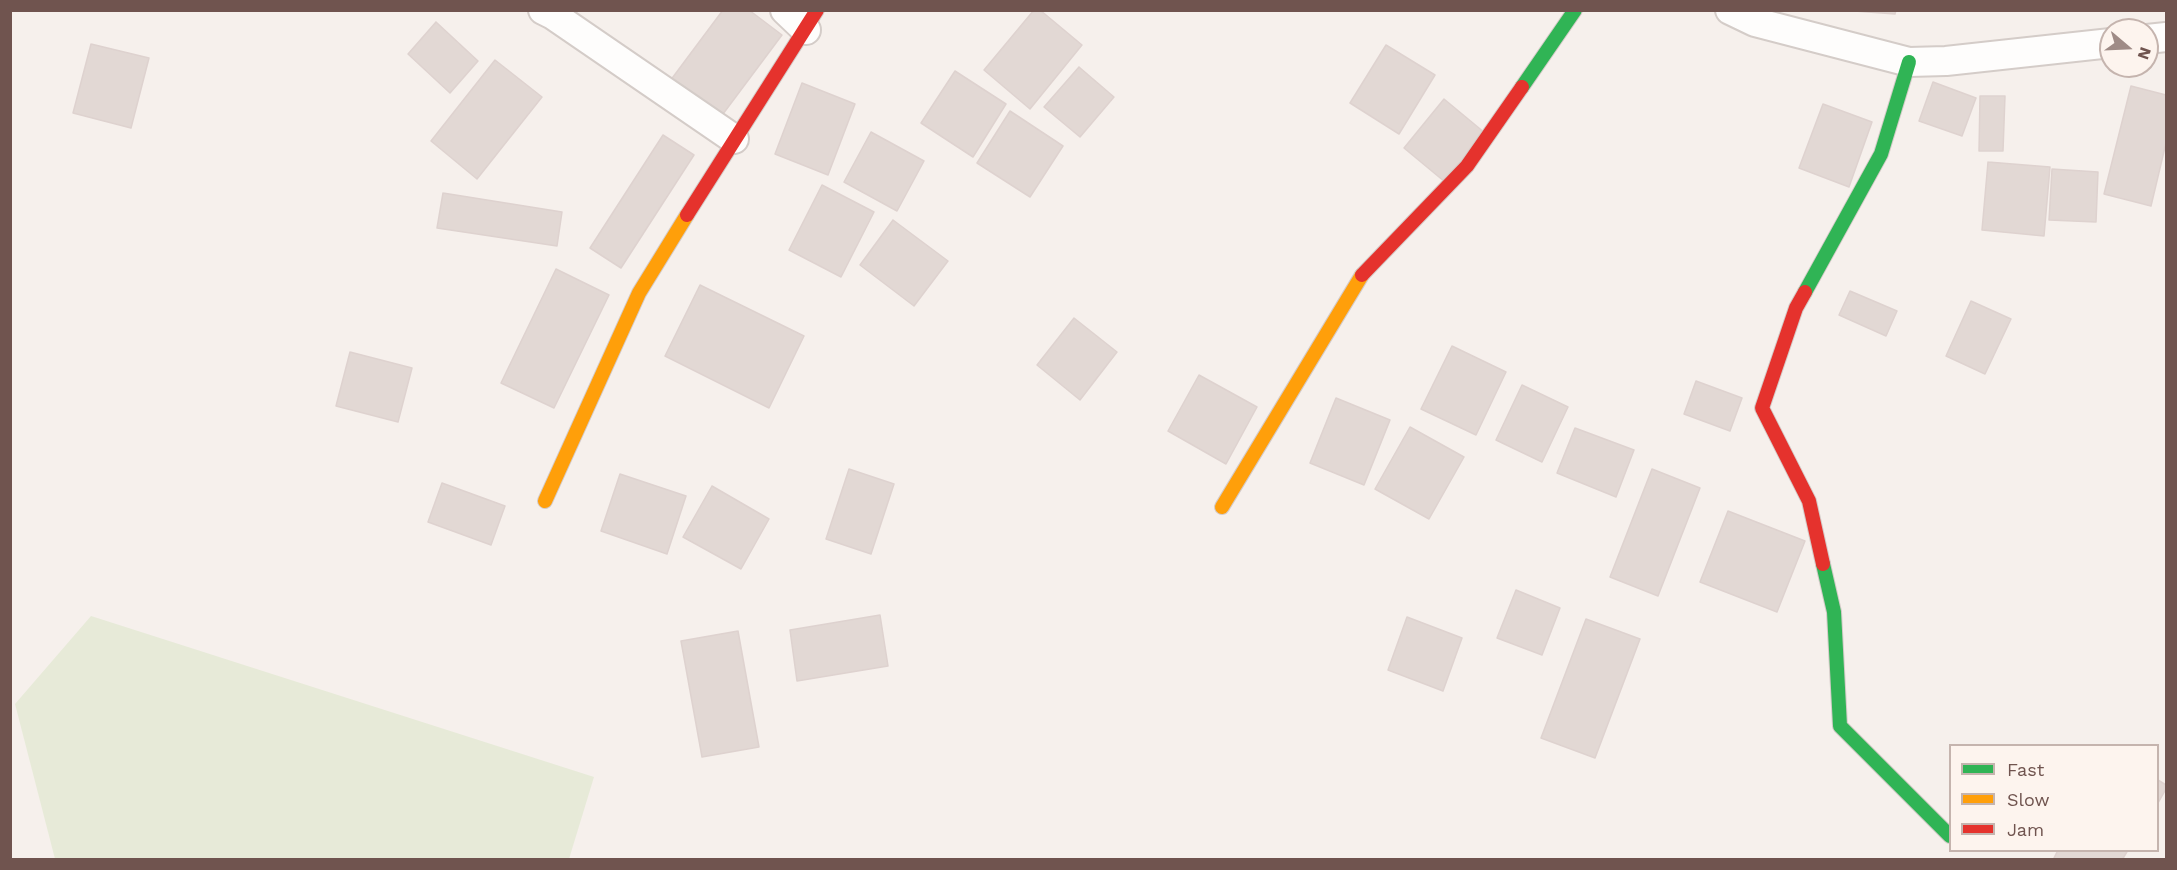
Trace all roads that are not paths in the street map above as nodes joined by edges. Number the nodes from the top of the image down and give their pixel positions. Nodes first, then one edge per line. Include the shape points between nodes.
1 (543, 10) edge
2 (784, 10) edge
3 (1575, 10) edge
4 (1730, 10) edge
5 (812, 20) edge
6 (2099, 44) edge
7 (1909, 62) junction
8 (734, 139) junction
9 (545, 501) dead end
10 (1222, 507) dead end
11 (1949, 835) edge

1 - 8 street
2 - 5 street
3 - 10 street via 1467,166 1363,274
4 - 7 street via 1755,22
5 - 8 street
6 - 7 street
7 - 11 street via 1881,154 1796,308 1762,408 1809,501 1834,612 1840,726
8 - 9 street via 639,293

